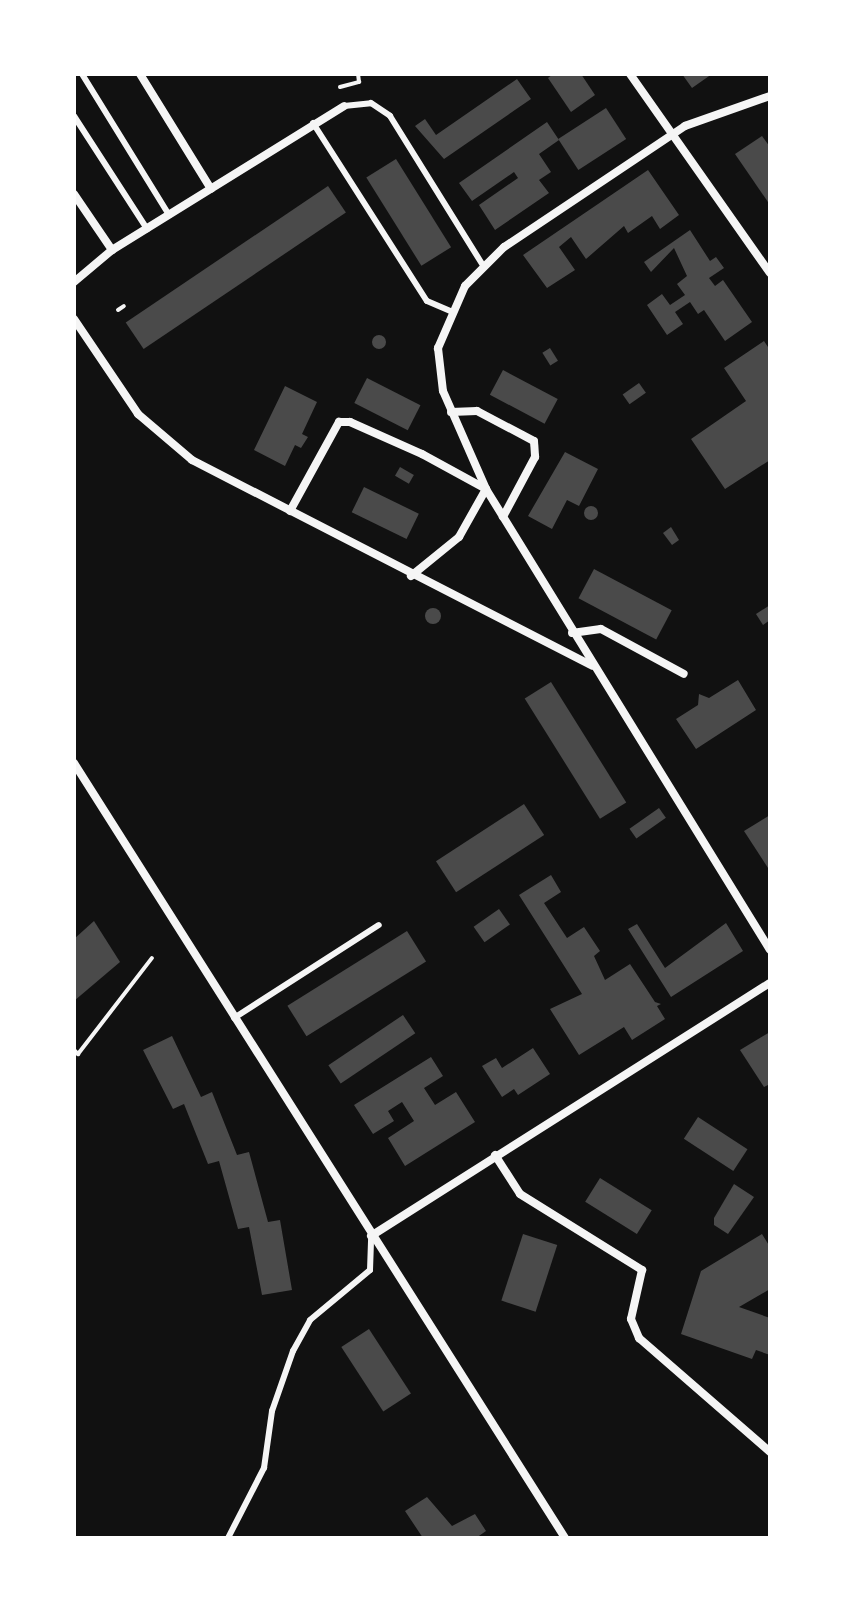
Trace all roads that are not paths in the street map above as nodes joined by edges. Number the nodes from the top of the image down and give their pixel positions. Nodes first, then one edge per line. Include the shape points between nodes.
1 (82, 74) edge
2 (140, 74) edge
3 (630, 74) edge
4 (770, 96) edge
5 (344, 106) joint
6 (74, 116) edge
7 (313, 123) junction
8 (671, 134) junction
9 (211, 189) junction
10 (74, 194) edge
11 (169, 215) junction
12 (147, 229) junction
13 (112, 250) junction
14 (482, 264) junction
15 (770, 273) edge
16 (74, 282) edge
17 (451, 311) junction
18 (74, 319) edge
19 (451, 412) junction
20 (486, 489) junction
21 (290, 511) junction
22 (503, 517) junction
23 (411, 576) junction
24 (572, 633) junction
25 (593, 666) junction
26 (684, 674) dead end
27 (74, 763) edge
28 (379, 925) dead end
29 (770, 950) edge
30 (770, 983) edge
31 (234, 1018) junction
32 (495, 1155) junction
33 (371, 1236) junction
34 (770, 1452) edge
35 (228, 1538) edge
36 (565, 1538) edge

1 - 11 lane
2 - 9 street
3 - 8 street
4 - 8 street
5 - 7 street
5 - 14 lane via 371,103 390,116
6 - 12 lane
7 - 9 street
7 - 17 lane via 427,301
8 - 14 street
8 - 15 street
9 - 11 street
10 - 13 street
11 - 12 street
12 - 13 street
13 - 16 street
14 - 17 street
17 - 19 street via 438,348
18 - 21 street via 123,396 155,431 192,460
19 - 20 street
19 - 22 street via 477,411 534,441 535,457
20 - 21 street via 422,454 339,422
20 - 22 street
20 - 23 street via 459,537
21 - 23 street
22 - 24 street
23 - 25 street
24 - 25 street
24 - 26 street via 601,629
25 - 29 street
27 - 31 street
28 - 31 lane
30 - 32 street
31 - 33 street
32 - 33 street
32 - 34 street via 520,1194 642,1270 631,1319 639,1338
33 - 35 lane via 370,1270 310,1320 293,1351 272,1411 264,1468
33 - 36 street

